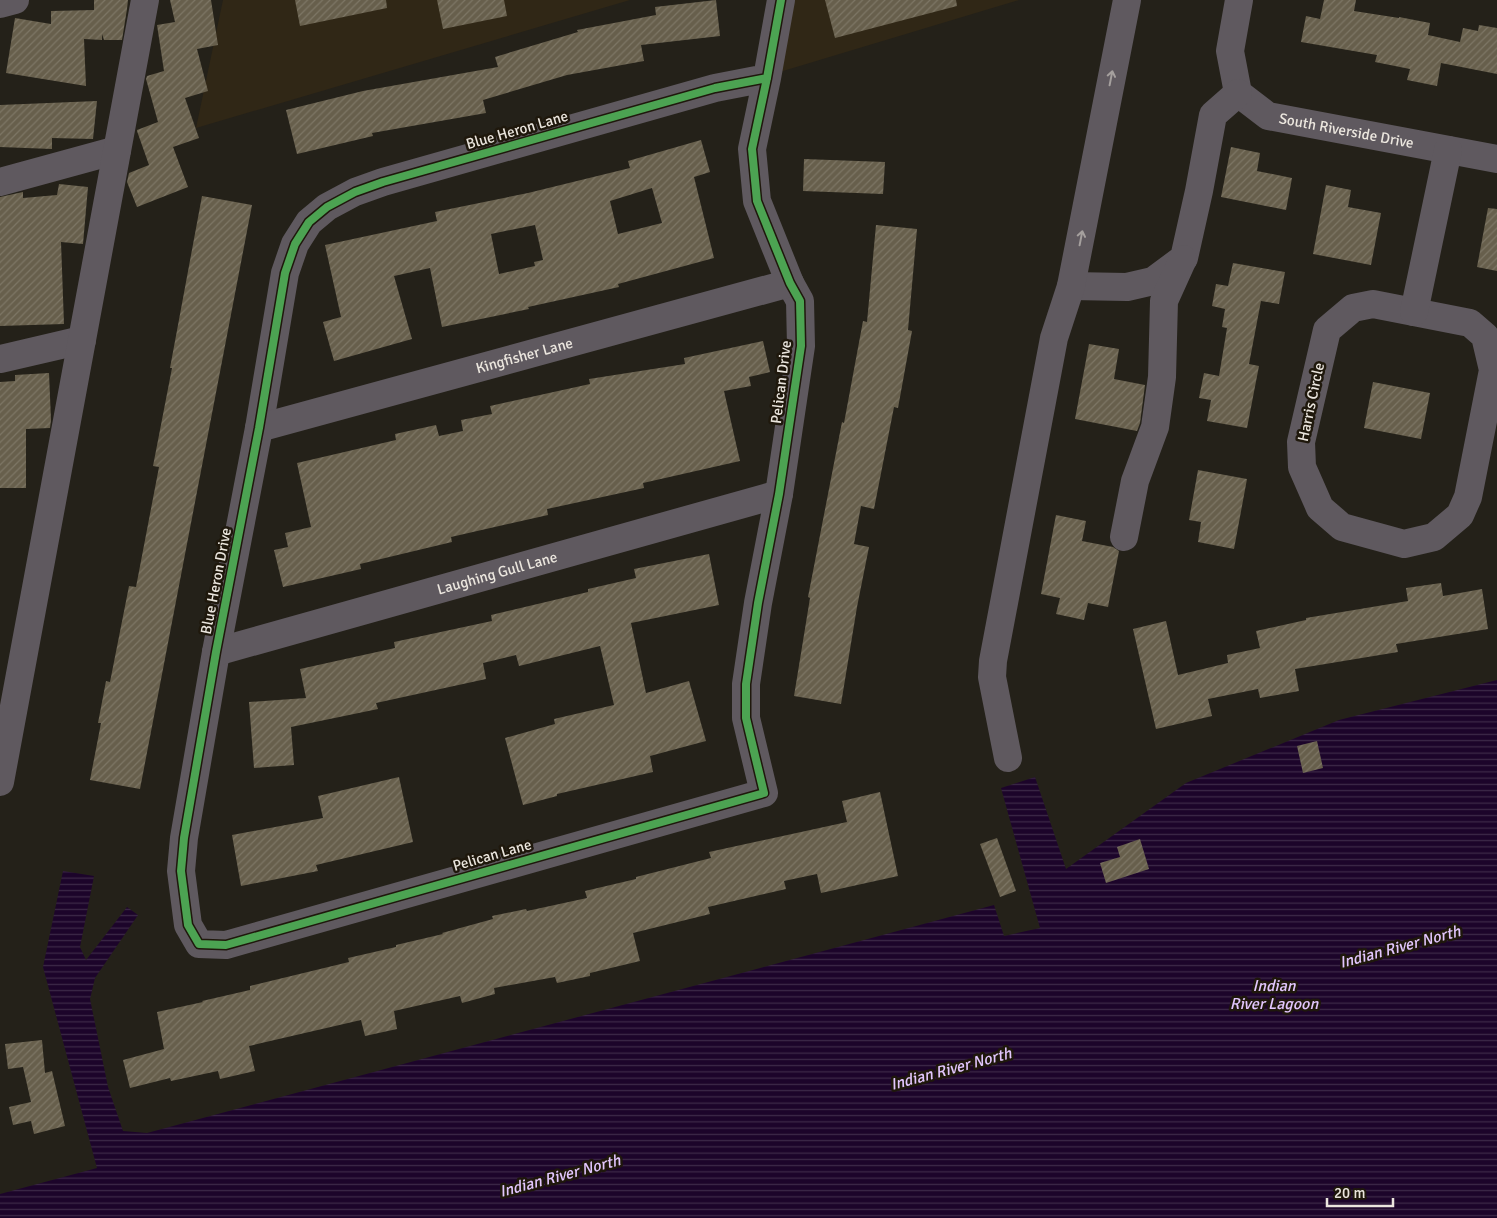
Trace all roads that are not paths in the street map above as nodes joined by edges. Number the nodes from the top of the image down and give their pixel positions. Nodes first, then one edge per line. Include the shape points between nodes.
1 (15, 0) edge
2 (145, 0) edge
3 (780, 0) edge
4 (1126, 0) edge
5 (1239, 0) edge
6 (0, 4) edge
7 (767, 78) junction
8 (1238, 94) junction
9 (117, 150) junction
10 (1448, 150) junction
11 (1497, 159) edge
12 (0, 182) edge
13 (295, 244) joint
14 (1184, 258) junction
15 (790, 283) junction
16 (1071, 286) junction
17 (1414, 312) junction
18 (82, 340) junction
19 (0, 359) edge
20 (260, 428) junction
21 (779, 494) junction
22 (1124, 536) dead end
23 (216, 652) junction
24 (4, 740) edge
25 (752, 744) joint
26 (1008, 758) dead end
27 (0, 782) edge
28 (188, 925) joint

1 - 6 street
2 - 9 street
3 - 7 street, Pelican Drive
16 -> 4 street
5 - 8 street via 1230,52
7 - 13 street, Blue Heron Lane via 715,88 355,192 327,207 309,222
7 - 15 street, Pelican Drive via 752,149 757,201
8 - 10 street, South Riverside Drive via 1268,116
8 - 14 street via 1214,115
9 - 12 street
9 - 18 street
10 - 11 street, South Riverside Drive
10 - 17 street
13 - 20 street, Blue Heron Drive via 285,273
14 - 16 street via 1153,281 1127,287
14 - 22 street via 1164,301 1162,377 1155,427 1135,481
15 - 20 street, Kingfisher Lane
15 - 21 street, Pelican Drive via 800,301 801,346
16 - 26 street via 1054,338 993,661 992,677
17 - 17 street, Harris Circle via 1373,304 1353,308 1327,330 1302,442 1302,467 1320,508 1342,527 1404,544 1434,537 1460,515 1468,497 1493,370 1485,336 1470,323
18 - 19 street
18 - 24 street
20 - 23 street, Blue Heron Drive
21 - 23 street, Laughing Gull Lane
21 - 25 street, Pelican Drive via 746,684 746,718
23 - 28 street, Blue Heron Drive via 180,871
24 - 27 street
25 - 28 street, Pelican Lane via 764,793 226,944 199,944

